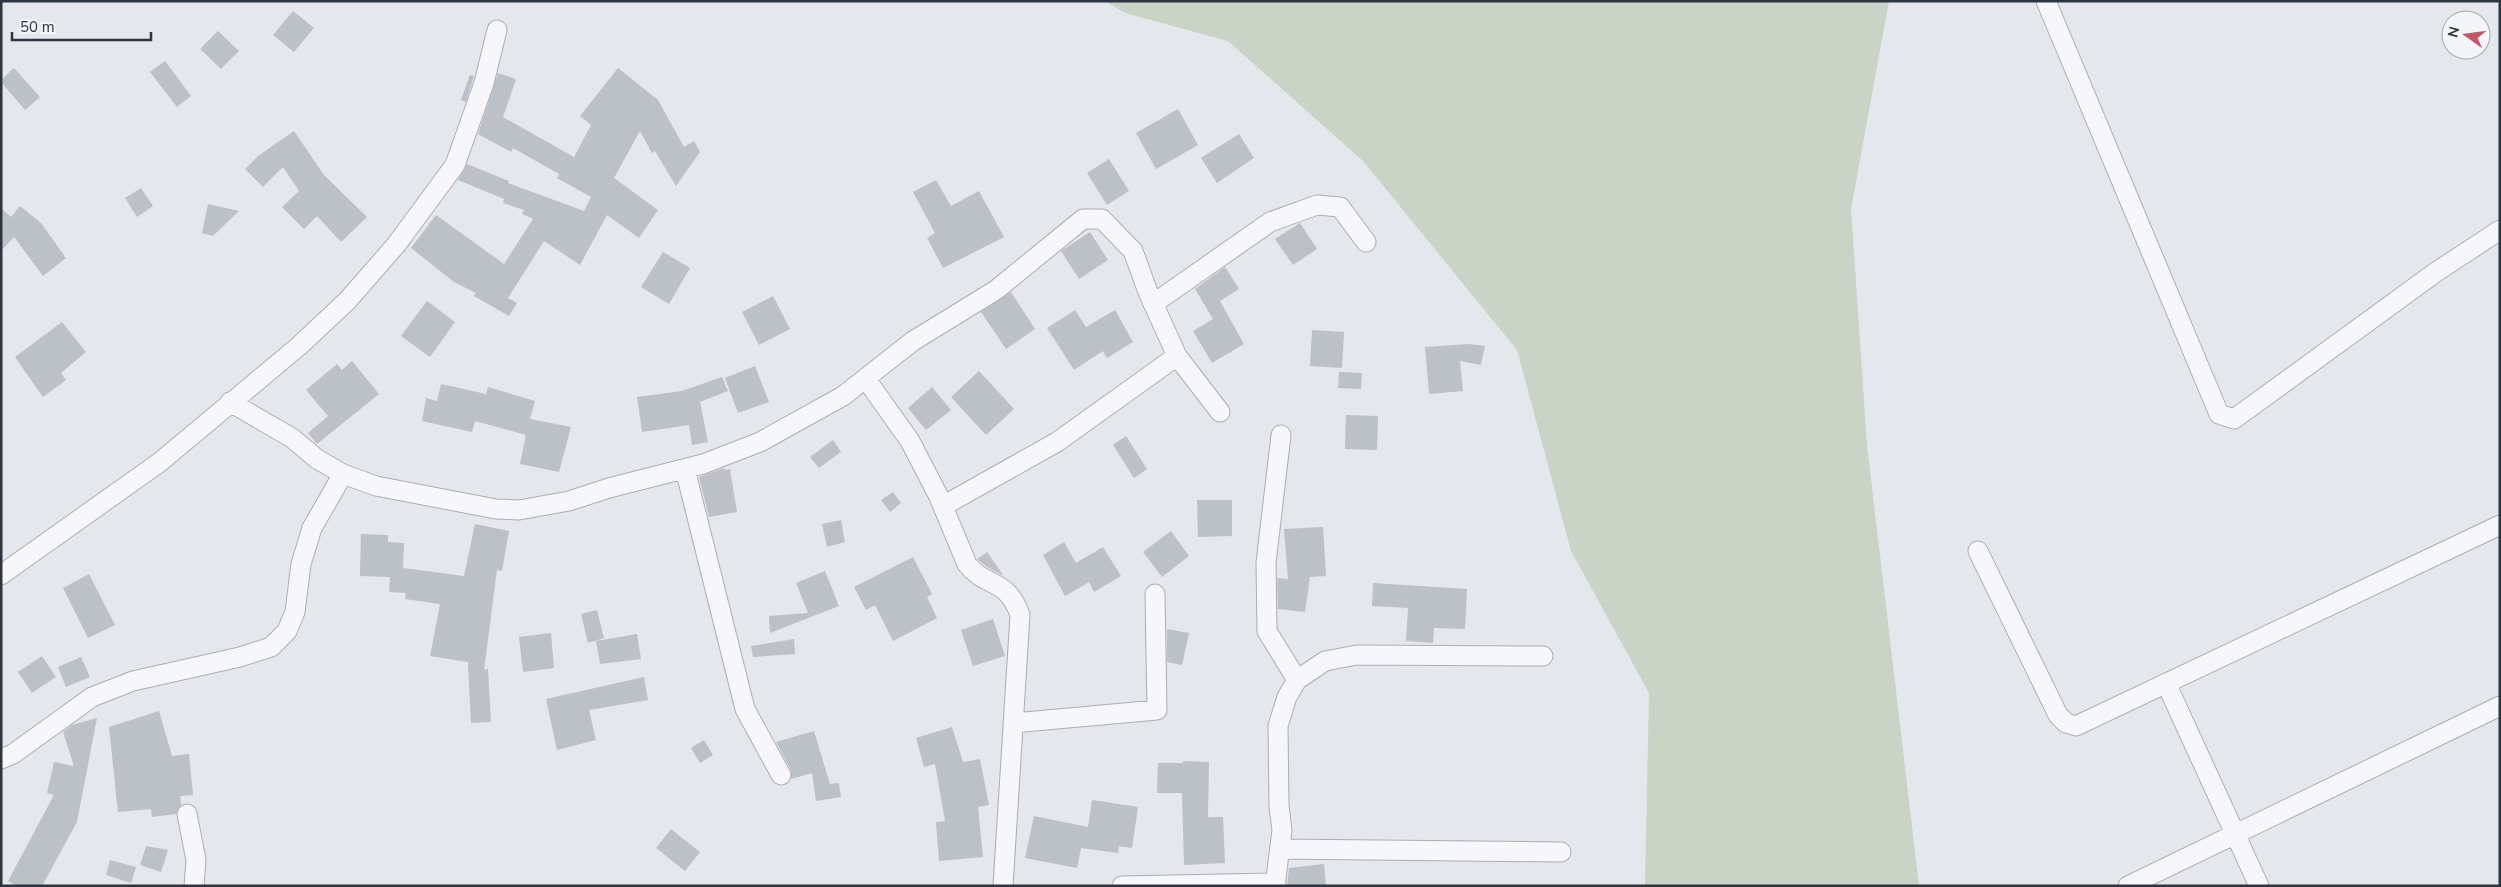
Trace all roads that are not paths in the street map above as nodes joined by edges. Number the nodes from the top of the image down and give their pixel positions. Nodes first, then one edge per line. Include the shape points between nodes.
1 (2046, 1) edge
2 (497, 30) dead end
3 (2500, 230) edge
4 (1366, 242) dead end
5 (1153, 304) junction
6 (1177, 356) junction
7 (866, 379) junction
8 (230, 402) junction
9 (1220, 412) dead end
10 (1281, 435) dead end
11 (685, 469) junction
12 (343, 474) junction
13 (943, 506) junction
14 (2500, 525) edge
15 (1978, 551) dead end
16 (1, 574) edge
17 (1155, 594) dead end
18 (1543, 656) dead end
19 (1297, 680) junction
20 (2166, 683) junction
21 (2500, 706) edge
22 (1013, 723) junction
23 (1, 759) edge
24 (781, 775) dead end
25 (187, 814) dead end
26 (2234, 835) junction
27 (1280, 850) junction
28 (1561, 852) dead end
29 (1276, 884) edge
30 (194, 886) edge
31 (1003, 886) edge
32 (1122, 886) edge
33 (2128, 886) edge
34 (2259, 886) edge

1 - 3 street via 2219,414 2234,419 2436,272
2 - 8 street via 484,83 455,165 396,245 347,302
4 - 5 street via 1340,207 1316,204 1270,222
5 - 6 street
5 - 7 street via 1133,251 1102,219 1082,219 996,290 914,341
6 - 9 street
6 - 13 street via 1057,442
7 - 11 street via 843,396 760,442
7 - 13 street via 910,442
8 - 12 street via 292,438 317,459
8 - 16 street via 160,462
10 - 19 street via 1266,563 1267,631
11 - 12 street via 570,501 519,510 496,509 385,488
11 - 24 street via 745,708
12 - 23 street via 312,528 301,564 295,612 287,631 270,647 133,681 92,698 14,754
13 - 22 street via 967,564 973,572 1008,591 1020,615
14 - 20 street
15 - 20 street via 2058,715 2066,723 2076,726
17 - 22 street via 1157,710
18 - 19 street via 1357,655 1325,661
19 - 27 street via 1287,697 1278,726
20 - 26 street
21 - 26 street
22 - 31 street
25 - 30 street via 196,860
26 - 33 street
26 - 34 street
27 - 28 street
27 - 29 street
29 - 32 street

